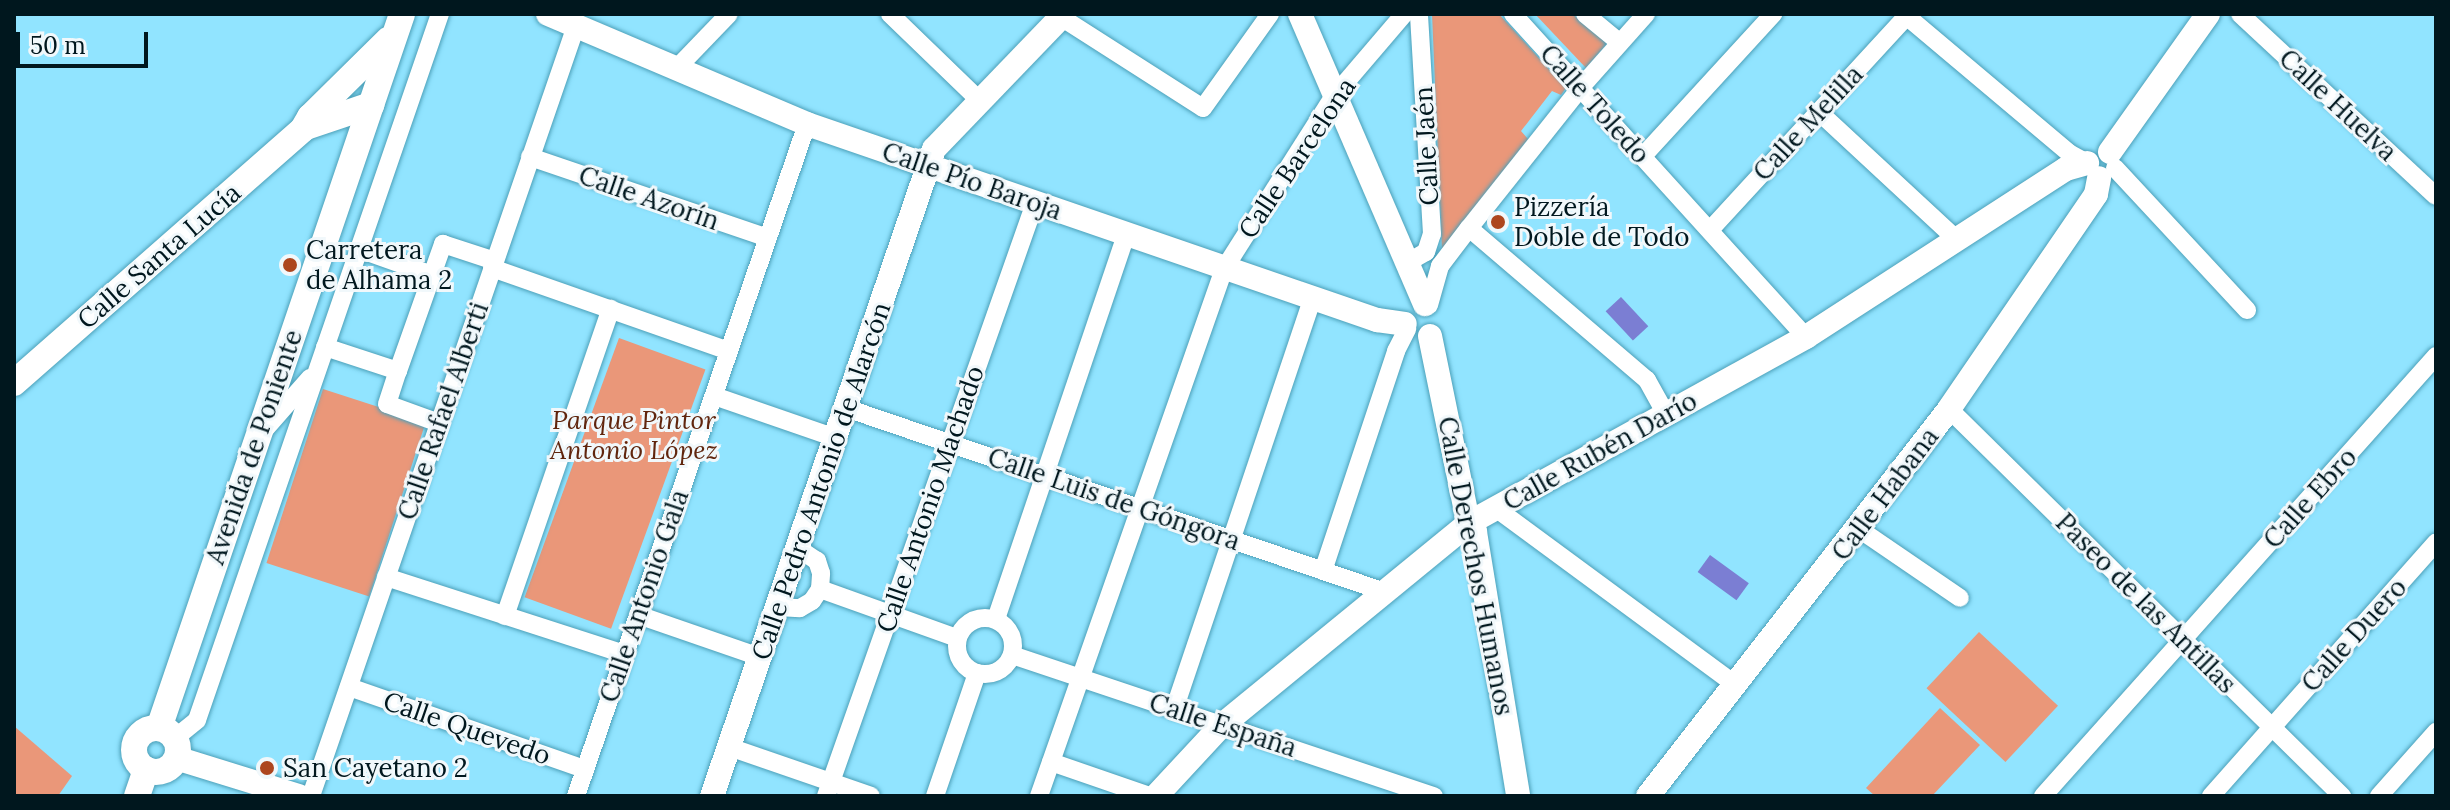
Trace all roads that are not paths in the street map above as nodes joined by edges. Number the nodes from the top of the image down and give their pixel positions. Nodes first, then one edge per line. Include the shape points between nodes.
1 (440, 14) edge
2 (548, 14) edge
3 (729, 14) edge
4 (890, 14) edge
5 (1270, 14) edge
6 (1300, 14) edge
7 (1404, 14) edge
8 (1419, 14) edge
9 (1513, 14) edge
10 (1585, 14) edge
11 (1646, 14) edge
12 (1773, 14) edge
13 (2208, 14) edge
14 (2240, 14) edge
15 (1060, 15) edge
16 (1906, 15) edge
17 (403, 19) edge
18 (576, 26) junction
19 (1620, 43) junction
20 (676, 69) junction
21 (1581, 87) junction
22 (1334, 96) junction
23 (979, 100) junction
24 (371, 105) junction
25 (1819, 112) junction
26 (315, 124) junction
27 (807, 124) junction
28 (355, 153) junction
29 (1643, 156) junction
30 (530, 157) junction
31 (928, 165) junction
32 (2103, 165) junction
33 (2436, 196) edge
34 (1035, 203) junction
35 (1469, 228) junction
36 (1710, 230) junction
37 (1126, 234) junction
38 (768, 238) junction
39 (1956, 239) junction
40 (359, 249) junction
41 (1405, 264) junction
42 (494, 265) junction
43 (1224, 269) junction
44 (432, 275) junction
45 (1313, 298) junction
46 (611, 309) junction
47 (2247, 310) dead end
48 (1416, 314) junction
49 (1430, 336) joint
50 (1806, 337) junction
51 (325, 347) junction
52 (729, 351) junction
53 (2436, 356) edge
54 (317, 370) junction
55 (398, 371) junction
56 (14, 383) edge
57 (714, 396) junction
58 (846, 408) junction
59 (1949, 409) junction
60 (1666, 414) junction
61 (439, 423) junction
62 (258, 436) junction
63 (836, 438) junction
64 (950, 443) junction
65 (1045, 476) junction
66 (1140, 508) junction
67 (1497, 509) junction
68 (1469, 523) junction
69 (1859, 529) junction
70 (1232, 540) junction
71 (2436, 543) edge
72 (798, 548) junction
73 (1323, 571) junction
74 (386, 577) junction
75 (820, 589) junction
76 (1382, 591) junction
77 (1960, 598) dead end
78 (778, 607) junction
79 (890, 613) junction
80 (638, 615) junction
81 (505, 616) junction
82 (996, 619) junction
83 (957, 638) junction
84 (2183, 640) junction
85 (624, 654) junction
86 (1012, 655) junction
87 (760, 657) junction
88 (977, 673) junction
89 (1080, 678) junction
90 (1736, 685) junction
91 (349, 687) junction
92 (1174, 710) junction
93 (1221, 726) junction
94 (2272, 727) junction
95 (2436, 732) edge
96 (170, 741) junction
97 (729, 747) junction
98 (1051, 762) junction
99 (585, 769) junction
100 (146, 770) junction
101 (828, 789) edge
102 (137, 796) edge
103 (299, 796) edge
104 (311, 796) edge
105 (576, 796) edge
106 (712, 796) edge
107 (871, 796) edge
108 (935, 796) edge
109 (1039, 796) edge
110 (1150, 796) edge
111 (1156, 796) edge
112 (1434, 796) edge
113 (1518, 796) edge
114 (1648, 796) edge
115 (2043, 796) edge
116 (2211, 796) edge
117 (2342, 796) edge
118 (2379, 796) edge

1 - 40 street, Avenida de Poniente
2 - 18 street, Calle Pío Baroja
3 - 20 street
4 - 23 street
5 - 15 street via 1203,108
6 - 22 street
7 - 22 street, Calle Barcelona
8 - 41 street, Calle Jaén via 1432,234 1426,252
9 - 21 street, Calle Toledo
10 - 19 street, Calle Toledo
11 - 19 street
12 - 29 street
13 - 32 street, Calle Habana
14 - 33 street, Calle Huelva
15 - 23 street, Calle Pedro Antonio de Alarcón
16 - 25 street, Calle Melilla
16 - 32 street via 2069,153
17 - 24 main road, Avenida de Poniente
17 - 26 main road, Calle Santa Lucía via 310,117
18 - 20 street, Calle Pío Baroja
18 - 30 street, Calle Rafael Alberti
19 - 21 street
20 - 27 street, Calle Pío Baroja
21 - 29 street, Calle Toledo
21 - 35 street
22 - 41 street
22 - 43 street, Calle Barcelona
23 - 31 street, Calle Pedro Antonio de Alarcón via 934,149
24 - 26 main road, Calle Santa Lucía
24 - 28 main road, Avenida de Poniente
25 - 36 street, Calle Melilla
25 - 39 street
26 - 28 main road
26 - 56 main road, Calle Santa Lucía
27 - 31 street, Calle Pío Baroja
27 - 38 street, Calle Antonio Gala
28 - 62 main road, Avenida de Poniente
29 - 36 street, Calle Toledo
30 - 38 street, Calle Azorín
30 - 42 street, Calle Rafael Alberti
31 - 34 street, Calle Pío Baroja
31 - 58 street, Calle Pedro Antonio de Alarcón
32 - 39 street, Calle Rubén Darío via 2066,169
32 - 47 street
32 - 59 street, Calle Habana via 2096,194
34 - 37 street, Calle Pío Baroja
34 - 64 street, Calle Antonio Machado
35 - 48 street via 1440,266
35 - 60 street via 1647,380
36 - 50 street, Calle Toledo
37 - 43 street, Calle Pío Baroja
37 - 65 street
38 - 52 street, Calle Antonio Gala
39 - 50 street, Calle Rubén Darío
40 - 44 street
40 - 51 street, Avenida de Poniente
41 - 48 street via 1423,293
42 - 44 street via 443,244
42 - 46 street
42 - 61 street, Calle Rafael Alberti
43 - 45 street, Calle Pío Baroja
43 - 66 street, Calle Barcelona
44 - 55 street
45 - 48 street, Calle Pío Baroja via 1377,320
45 - 70 street
46 - 52 street
46 - 81 street
48 - 49 street, Calle Pío Baroja via 1420,338
48 - 73 street via 1396,351
49 - 68 street, Calle Derechos Humanos
50 - 60 street, Calle Rubén Darío
51 - 54 street, Avenida de Poniente
51 - 55 street, Avenida de Poniente
52 - 57 street, Calle Antonio Gala
53 - 84 street, Calle Ebro
54 - 62 street
54 - 96 street, Avenida de Poniente via 197,720
55 - 61 street via 387,404
57 - 63 street
57 - 80 street, Calle Antonio Gala
58 - 63 street, Calle Pedro Antonio de Alarcón
58 - 64 street, Calle Luis de Góngora
59 - 69 street, Calle Habana
59 - 84 street, Paseo de las Antillas
60 - 67 street, Calle Rubén Darío
61 - 74 street, Calle Rafael Alberti
62 - 96 main road, Avenida de Poniente
63 - 72 street, Calle Pedro Antonio de Alarcón
64 - 65 street, Calle Luis de Góngora
64 - 79 street, Calle Antonio Machado
65 - 66 street, Calle Luis de Góngora
65 - 82 street
66 - 70 street, Calle Luis de Góngora
66 - 89 street, Calle Barcelona
67 - 68 street, Calle Rubén Darío
67 - 90 street
68 - 76 street, Calle Rubén Darío
68 - 113 street, Calle Derechos Humanos via 1475,532
69 - 77 street
69 - 90 street, Calle Habana
70 - 73 street, Calle Luis de Góngora
70 - 92 street
71 - 94 street, Calle Duero
72 - 75 street via 817,561
72 - 78 street, Calle Pedro Antonio de Alarcón
73 - 76 street, Calle Luis de Góngora
74 - 81 street
74 - 91 street, Calle Rafael Alberti
75 - 78 street via 800,608
75 - 79 street
76 - 93 street, Calle Rubén Darío
78 - 87 street, Calle Pedro Antonio de Alarcón
79 - 83 street
79 - 101 street, Calle Antonio Machado
80 - 85 street, Calle Antonio Gala
80 - 87 street
81 - 85 street
82 - 83 street via 968,622
82 - 86 street via 1009,630
83 - 88 street via 962,663
84 - 94 street, Paseo de las Antillas
84 - 115 street, Calle Ebro
85 - 99 street, Calle Antonio Gala
86 - 88 street via 994,673
86 - 89 street, Calle España
87 - 97 street, Calle Pedro Antonio de Alarcón
88 - 108 street
89 - 92 street, Calle España
89 - 98 street, Calle Barcelona
90 - 114 street, Calle Habana
91 - 99 street, Calle Quevedo
91 - 104 street, Calle Rafael Alberti
92 - 93 street, Calle España
93 - 111 street, Calle Rubén Darío
93 - 112 street, Calle España
94 - 116 street, Calle Duero
94 - 117 street, Paseo de las Antillas
95 - 118 street
96 - 100 main road via 161,771
96 - 100 main road via 141,733 134,745 136,760
96 - 103 street
97 - 101 street
97 - 106 street, Calle Pedro Antonio de Alarcón
98 - 109 street, Calle Barcelona
98 - 110 street
99 - 105 street, Calle Antonio Gala
100 - 102 main road
101 - 107 street

